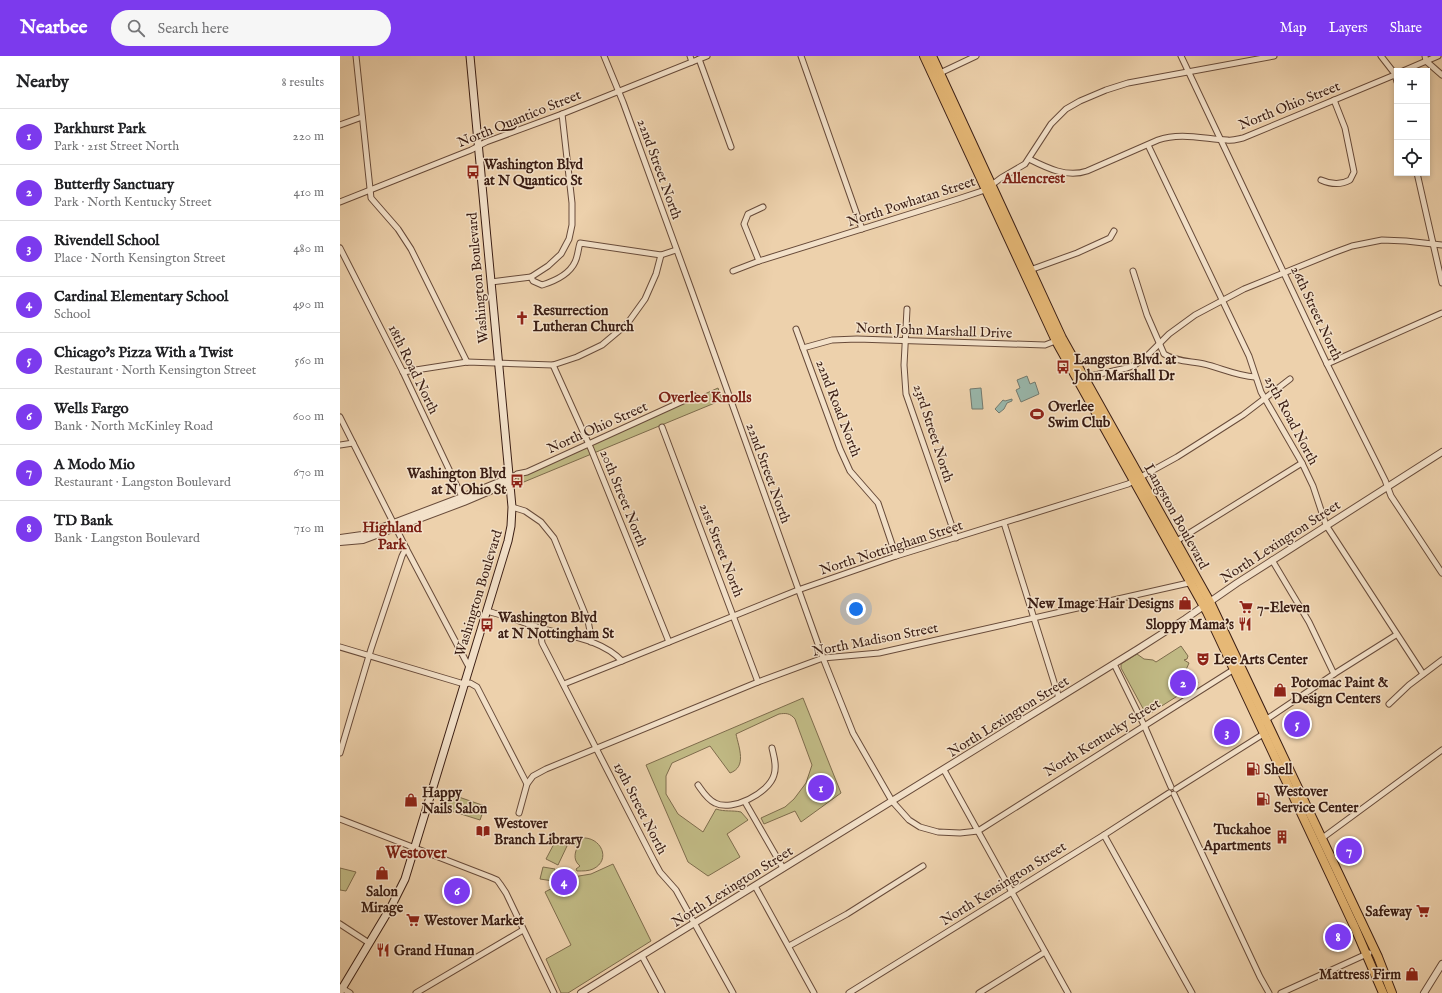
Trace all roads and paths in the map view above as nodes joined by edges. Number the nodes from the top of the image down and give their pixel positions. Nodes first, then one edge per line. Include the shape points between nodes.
1 (356, 56) edge
2 (470, 56) edge
3 (604, 56) edge
4 (690, 56) edge
5 (707, 56) edge
6 (801, 56) edge
7 (924, 56) edge
8 (932, 56) edge
9 (976, 56) edge
10 (1181, 56) edge
11 (1274, 56) edge
12 (1381, 56) edge
13 (1438, 56) edge
14 (699, 59) junction
15 (1426, 59) edge
16 (692, 62) junction
17 (1409, 68) edge
18 (1189, 71) junction
19 (1394, 72) edge
20 (936, 74) junction
21 (1394, 75) edge
22 (1442, 75) edge
23 (618, 91) junction
24 (1334, 100) junction
25 (562, 114) junction
26 (362, 117) junction
27 (340, 125) edge
28 (1221, 140) junction
29 (1148, 144) junction
30 (478, 145) junction
31 (731, 147) dead end
32 (1029, 159) junction
33 (1418, 176) edge
34 (1321, 180) dead end
35 (988, 187) junction
36 (370, 189) junction
37 (340, 202) edge
38 (763, 207) dead end
39 (862, 229) junction
40 (1114, 231) dead end
41 (1434, 244) junction
42 (1442, 245) edge
43 (340, 248) edge
44 (676, 250) junction
45 (660, 255) junction
46 (759, 261) junction
47 (1030, 270) junction
48 (733, 271) dead end
49 (1133, 271) dead end
50 (1285, 273) junction
51 (531, 278) junction
52 (491, 282) junction
53 (1442, 283) edge
54 (1222, 300) junction
55 (907, 309) dead end
56 (1442, 313) edge
57 (796, 329) dead end
58 (1059, 339) junction
59 (905, 341) junction
60 (1159, 343) junction
61 (803, 348) junction
62 (468, 362) junction
63 (498, 364) junction
64 (1327, 364) junction
65 (553, 365) junction
66 (403, 372) junction
67 (1255, 377) junction
68 (1080, 378) junction
69 (1290, 379) dead end
70 (694, 396) dead end
71 (1264, 399) junction
72 (340, 417) edge
73 (662, 427) dead end
74 (353, 443) junction
75 (589, 443) junction
76 (340, 445) edge
77 (1442, 452) edge
78 (1302, 463) junction
79 (510, 479) junction
80 (1138, 480) junction
81 (1387, 487) junction
82 (463, 500) junction
83 (512, 507) junction
84 (1004, 523) junction
85 (1326, 525) junction
86 (396, 526) junction
87 (340, 538) edge
88 (956, 538) junction
89 (340, 542) edge
90 (1173, 542) junction
91 (406, 548) junction
92 (896, 556) junction
93 (1272, 560) junction
94 (1442, 574) edge
95 (1195, 581) junction
96 (798, 590) junction
97 (1207, 604) junction
98 (487, 611) junction
99 (734, 617) junction
100 (1034, 618) junction
101 (540, 628) junction
102 (1396, 635) junction
103 (590, 642) junction
104 (669, 642) junction
105 (340, 648) edge
106 (370, 656) junction
107 (823, 658) junction
108 (1442, 660) edge
109 (622, 661) junction
110 (1114, 664) junction
111 (469, 667) junction
112 (1237, 667) junction
113 (1334, 674) junction
114 (1423, 674) junction
115 (758, 682) junction
116 (464, 684) junction
117 (564, 684) junction
118 (1059, 698) junction
119 (1389, 704) dead end
120 (1263, 722) junction
121 (1144, 725) junction
122 (1268, 732) junction
123 (596, 748) junction
124 (772, 748) dead end
125 (1442, 750) edge
126 (340, 753) edge
127 (944, 770) junction
128 (527, 784) junction
129 (698, 785) dead end
130 (1173, 790) junction
131 (892, 801) junction
132 (745, 802) junction
133 (519, 813) dead end
134 (340, 818) edge
135 (978, 831) junction
136 (1104, 835) junction
137 (1319, 840) junction
138 (415, 848) junction
139 (923, 866) dead end
140 (783, 868) junction
141 (755, 886) junction
142 (1012, 892) junction
143 (695, 923) junction
144 (340, 924) edge
145 (523, 930) junction
146 (369, 943) junction
147 (788, 946) junction
148 (1045, 952) junction
149 (1370, 952) junction
150 (642, 956) junction
151 (1442, 964) edge
152 (341, 989) edge
153 (350, 993) edge
154 (416, 993) edge
155 (554, 993) edge
156 (581, 993) edge
157 (662, 993) edge
158 (734, 993) edge
159 (814, 993) edge
160 (849, 993) edge
161 (979, 993) edge
162 (1068, 993) edge
163 (1192, 993) edge
164 (1269, 993) edge
165 (1281, 993) edge
166 (1383, 993) edge
167 (1392, 993) edge
168 (1424, 993) edge

1 - 26 street
2 - 30 main road, Washington Boulevard
3 - 23 street, 22nd Street North
4 - 16 street
5 - 14 street, North Quantico Street
6 - 39 street
7 - 20 main road, Langston Boulevard
8 - 20 main road, Langston Boulevard
9 - 20 street
10 - 18 street, 26th Street North
11 - 18 street, North Powhatan Street
12 - 19 street
13 - 15 street
14 - 16 street, North Quantico Street
14 - 31 street
15 - 17 street
15 - 22 street
16 - 23 street, North Quantico Street
18 - 28 street, 26th Street North
18 - 32 street, North Powhatan Street via 1124,84 1076,103 1064,110 1051,124
20 - 35 main road, Langston Boulevard
21 - 24 street, North Ohio Street
23 - 25 street, North Quantico Street
23 - 44 street, 22nd Street North
24 - 28 street, North Ohio Street via 1247,137
24 - 34 street via 1345,128 1354,172 1350,180 1342,183 1331,184
25 - 30 street, North Quantico Street
25 - 51 street via 572,225 569,239 561,254
26 - 27 street
26 - 36 street
28 - 29 street, North Ohio Street via 1174,136
28 - 50 street, 26th Street North
29 - 32 street, North Ohio Street via 1079,173 1067,173 1044,167
29 - 54 street, 25th Road North
30 - 36 street, North Quantico Street
30 - 52 main road, Washington Boulevard
32 - 35 street, North Powhatan Street via 1023,166
33 - 41 street
35 - 39 street, North Powhatan Street
35 - 47 main road, Langston Boulevard
35 - 58 main road, Langston Boulevard
36 - 37 street, North Quantico Street
36 - 62 street via 373,202 412,249
38 - 46 street via 748,214 744,224
39 - 46 street, North Powhatan Street
40 - 47 street via 1110,238
41 - 42 street
41 - 50 street via 1382,240 1340,251
41 - 53 street
43 - 66 street, 18th Road North
44 - 45 street
44 - 96 street, 22nd Street North
45 - 51 street via 580,243 575,262 564,275 542,285
45 - 65 street via 656,274 645,299 627,324 602,345
46 - 48 street, North Powhatan Street
47 - 58 main road, Langston Boulevard
49 - 60 street
50 - 54 street
50 - 64 street, 26th Street North
51 - 52 street
52 - 63 main road, Washington Boulevard
54 - 60 street via 1185,321
54 - 67 street, 25th Road North
55 - 59 street, 23rd Street North
56 - 64 street
57 - 61 street, 22nd Road North
58 - 59 street, North John Marshall Drive via 1045,345
58 - 68 main road, Langston Boulevard
59 - 61 street, North John Marshall Drive via 832,340
59 - 88 street, 23rd Street North via 906,394
60 - 67 street via 1164,354 1170,358
60 - 68 street via 1135,365
61 - 92 street, 22nd Road North via 840,449 850,471 878,503
62 - 63 street
62 - 66 street
63 - 65 street
63 - 79 main road, Washington Boulevard
64 - 81 street, 26th Street North
65 - 75 street, 20th Street North
66 - 82 street, 18th Road North
67 - 71 street, 25th Road North
68 - 80 main road, Langston Boulevard
69 - 71 street, North Nottingham Street
70 - 75 street, North Ohio Street
71 - 78 street, 25th Road North
71 - 80 street, North Nottingham Street via 1208,438
72 - 74 street
73 - 99 street, 21st Street North
74 - 76 street
74 - 86 street
75 - 79 street, North Ohio Street
75 - 104 street, 20th Street North
77 - 81 street, North Lexington Street
78 - 85 street, 25th Road North
78 - 90 street
79 - 82 street, North Ohio Street
79 - 83 main road, Washington Boulevard
80 - 84 street, North Nottingham Street
80 - 90 main road, Langston Boulevard
81 - 85 street, North Lexington Street
81 - 94 street, 26th Street North
82 - 86 street, North Ohio Street
83 - 98 main road, Washington Boulevard via 508,541
83 - 103 street via 526,511 542,522 554,538 588,621
84 - 88 street, North Nottingham Street
84 - 100 street
85 - 93 street, North Lexington Street
85 - 102 street, 25th Road North
86 - 87 street, North Ohio Street via 362,536
86 - 89 street, North Ohio Street via 363,540
86 - 91 street
88 - 92 street, North Nottingham Street
90 - 95 main road, Langston Boulevard
91 - 106 street
91 - 111 street
92 - 96 street, North Nottingham Street
93 - 97 street, North Lexington Street
93 - 113 street via 1309,622
95 - 97 main road, Langston Boulevard
95 - 100 street, North Madison Street
96 - 99 street, North Nottingham Street
96 - 107 street, 22nd Street North
97 - 110 street, North Lexington Street
97 - 112 main road, Langston Boulevard
98 - 101 street
98 - 111 main road, Washington Boulevard
99 - 104 street, North Nottingham Street
99 - 115 street, 21st Street North
100 - 107 street, North Madison Street via 879,653
100 - 118 street
101 - 103 street
101 - 117 street, 19th Street North via 542,643
102 - 113 street
102 - 114 street, 25th Road North
103 - 109 street via 614,653
104 - 109 street, North Nottingham Street
105 - 106 street
106 - 116 street
106 - 126 street
107 - 115 street, North Madison Street
107 - 131 street, 22nd Street North via 853,733
108 - 114 street
109 - 117 street, North Nottingham Street
110 - 118 street, North Lexington Street
110 - 121 street
111 - 116 main road, Washington Boulevard
112 - 120 main road, Langston Boulevard
112 - 121 street, North Kentucky Street
113 - 120 street
114 - 119 street
115 - 123 street, North Madison Street
116 - 128 street via 470,683 477,687
116 - 138 main road, Washington Boulevard
117 - 123 street, 19th Street North
118 - 127 street, North Lexington Street
120 - 122 main road, Langston Boulevard
121 - 130 street
121 - 135 street, North Kentucky Street
122 - 130 street, North Kensington Street
122 - 137 main road, Langston Boulevard
123 - 128 street, North Madison Street via 546,769 533,776
123 - 143 street, 19th Street North via 660,872 676,890
124 - 132 street via 776,764 774,776 767,787
125 - 137 street
127 - 131 street, North Lexington Street
127 - 135 street
128 - 133 street
129 - 132 street via 708,799 716,804 730,806
130 - 136 street, North Kensington Street
130 - 164 street
131 - 135 street, 22nd Street North via 909,820 928,830 960,834
131 - 140 street, North Lexington Street
132 - 140 street
134 - 138 street
135 - 142 street
136 - 142 street, North Kensington Street
136 - 163 street
137 - 149 main road, Langston Boulevard
138 - 145 street via 497,880
138 - 146 main road, Washington Boulevard via 402,888
139 - 147 street via 847,914
140 - 141 street, North Lexington Street
141 - 143 street, North Lexington Street
141 - 147 street
142 - 148 street
142 - 160 street, North Kensington Street
143 - 150 street, North Lexington Street
143 - 158 street, 19th Street North
144 - 146 street
145 - 154 street
145 - 155 street
146 - 152 main road, Washington Boulevard
147 - 159 street
148 - 161 street
148 - 162 street
149 - 165 street
149 - 166 main road, Langston Boulevard
149 - 167 main road, Langston Boulevard
150 - 156 street, North Lexington Street
150 - 157 street
151 - 168 street
152 - 153 street

